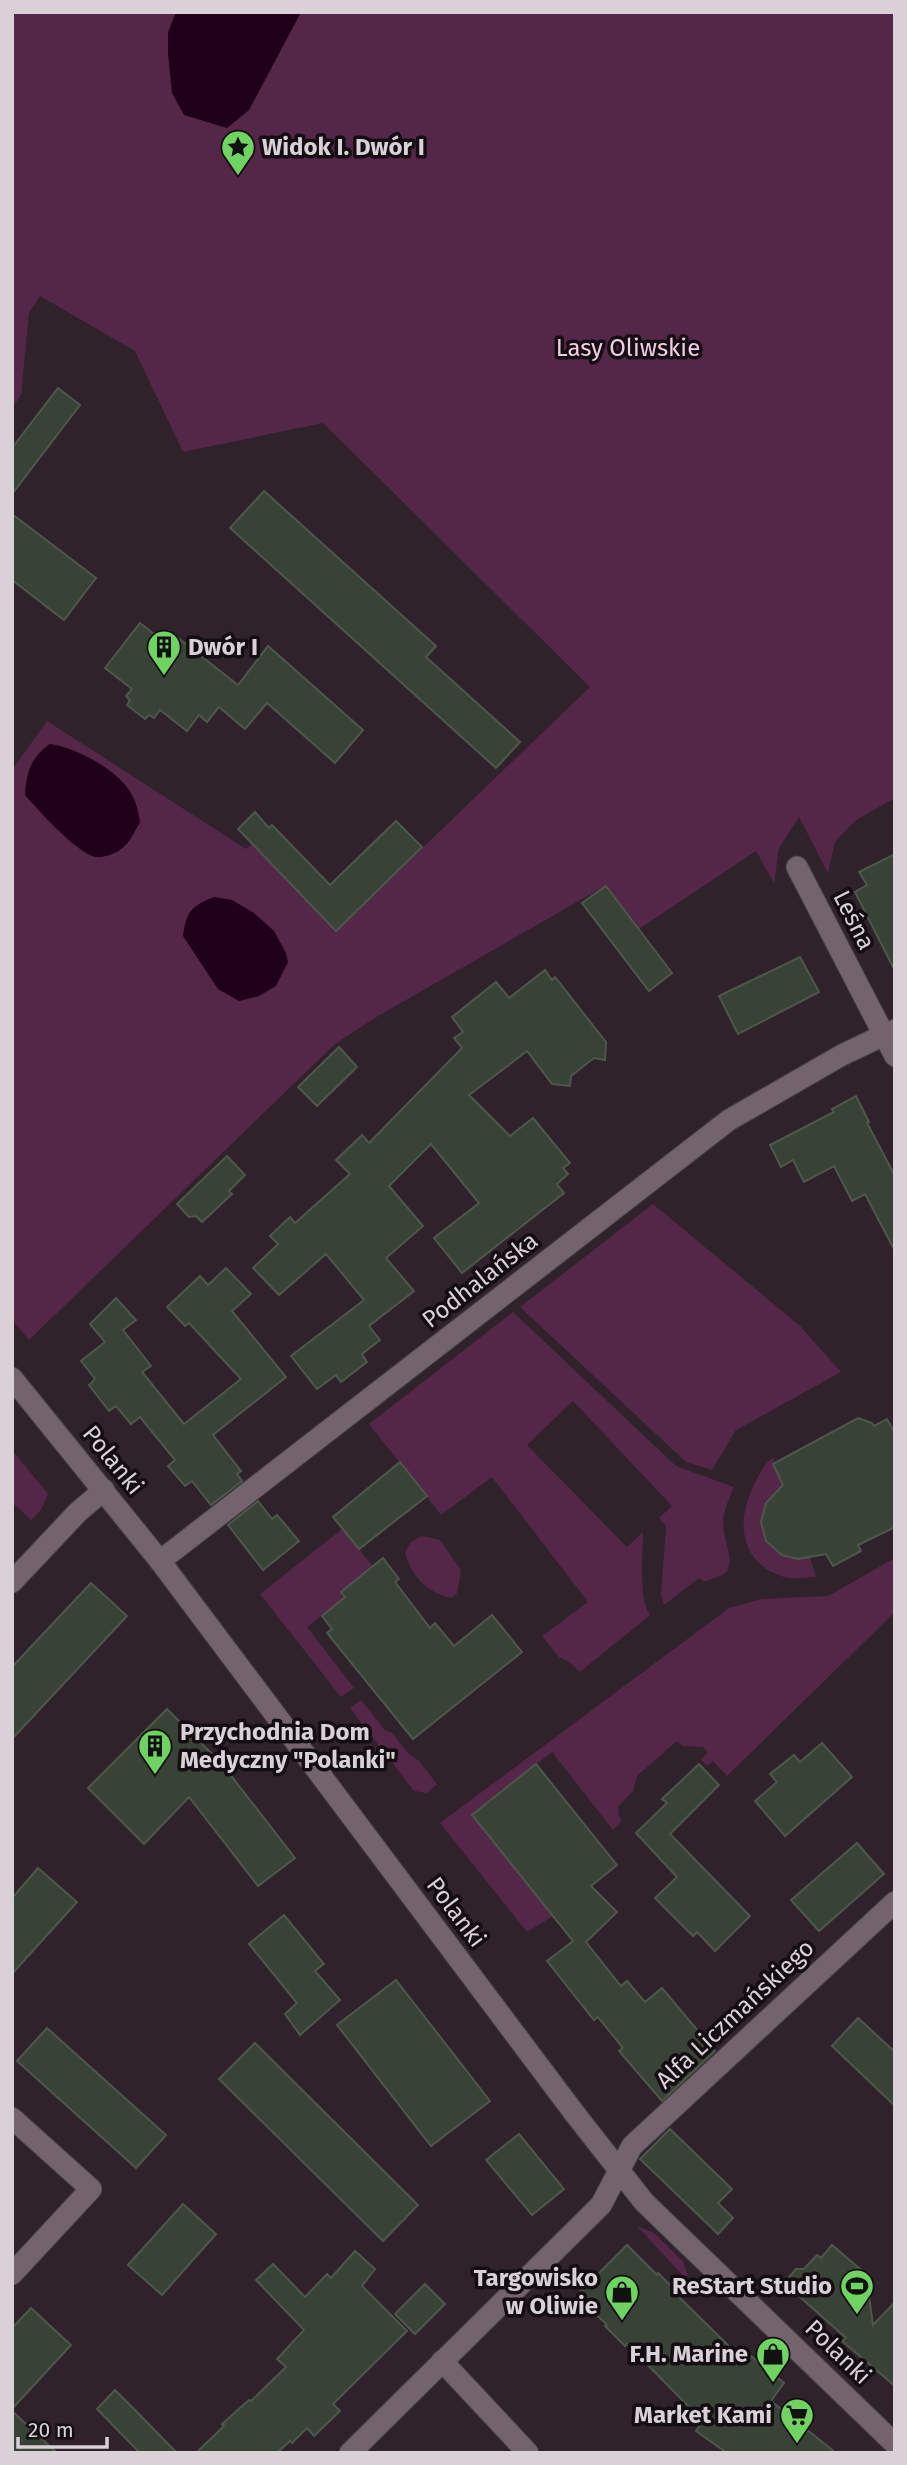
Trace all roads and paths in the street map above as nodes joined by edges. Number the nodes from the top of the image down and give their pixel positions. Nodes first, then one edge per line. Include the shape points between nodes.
1 (797, 867) dead end
2 (889, 1033) edge
3 (895, 1056) edge
4 (12, 1378) edge
5 (104, 1490) junction
6 (160, 1561) junction
7 (12, 1582) edge
8 (895, 1902) edge
9 (12, 2118) edge
10 (619, 2171) junction
11 (12, 2274) edge
12 (442, 2361) junction
13 (895, 2444) edge
14 (351, 2453) edge
15 (527, 2453) edge

1 - 2 street, Leśna
2 - 3 street, Leśna
2 - 6 street, Podhalańska via 729,1120
4 - 5 street, Polanki
5 - 6 street, Polanki
5 - 7 street
6 - 10 street, Polanki
8 - 10 street, Alfa Liczmańskiego via 632,2146
9 - 11 street via 91,2189
10 - 12 street, Alfa Liczmańskiego via 601,2205
10 - 13 street, Polanki via 645,2202
12 - 14 street, Alfa Liczmańskiego
12 - 15 street

